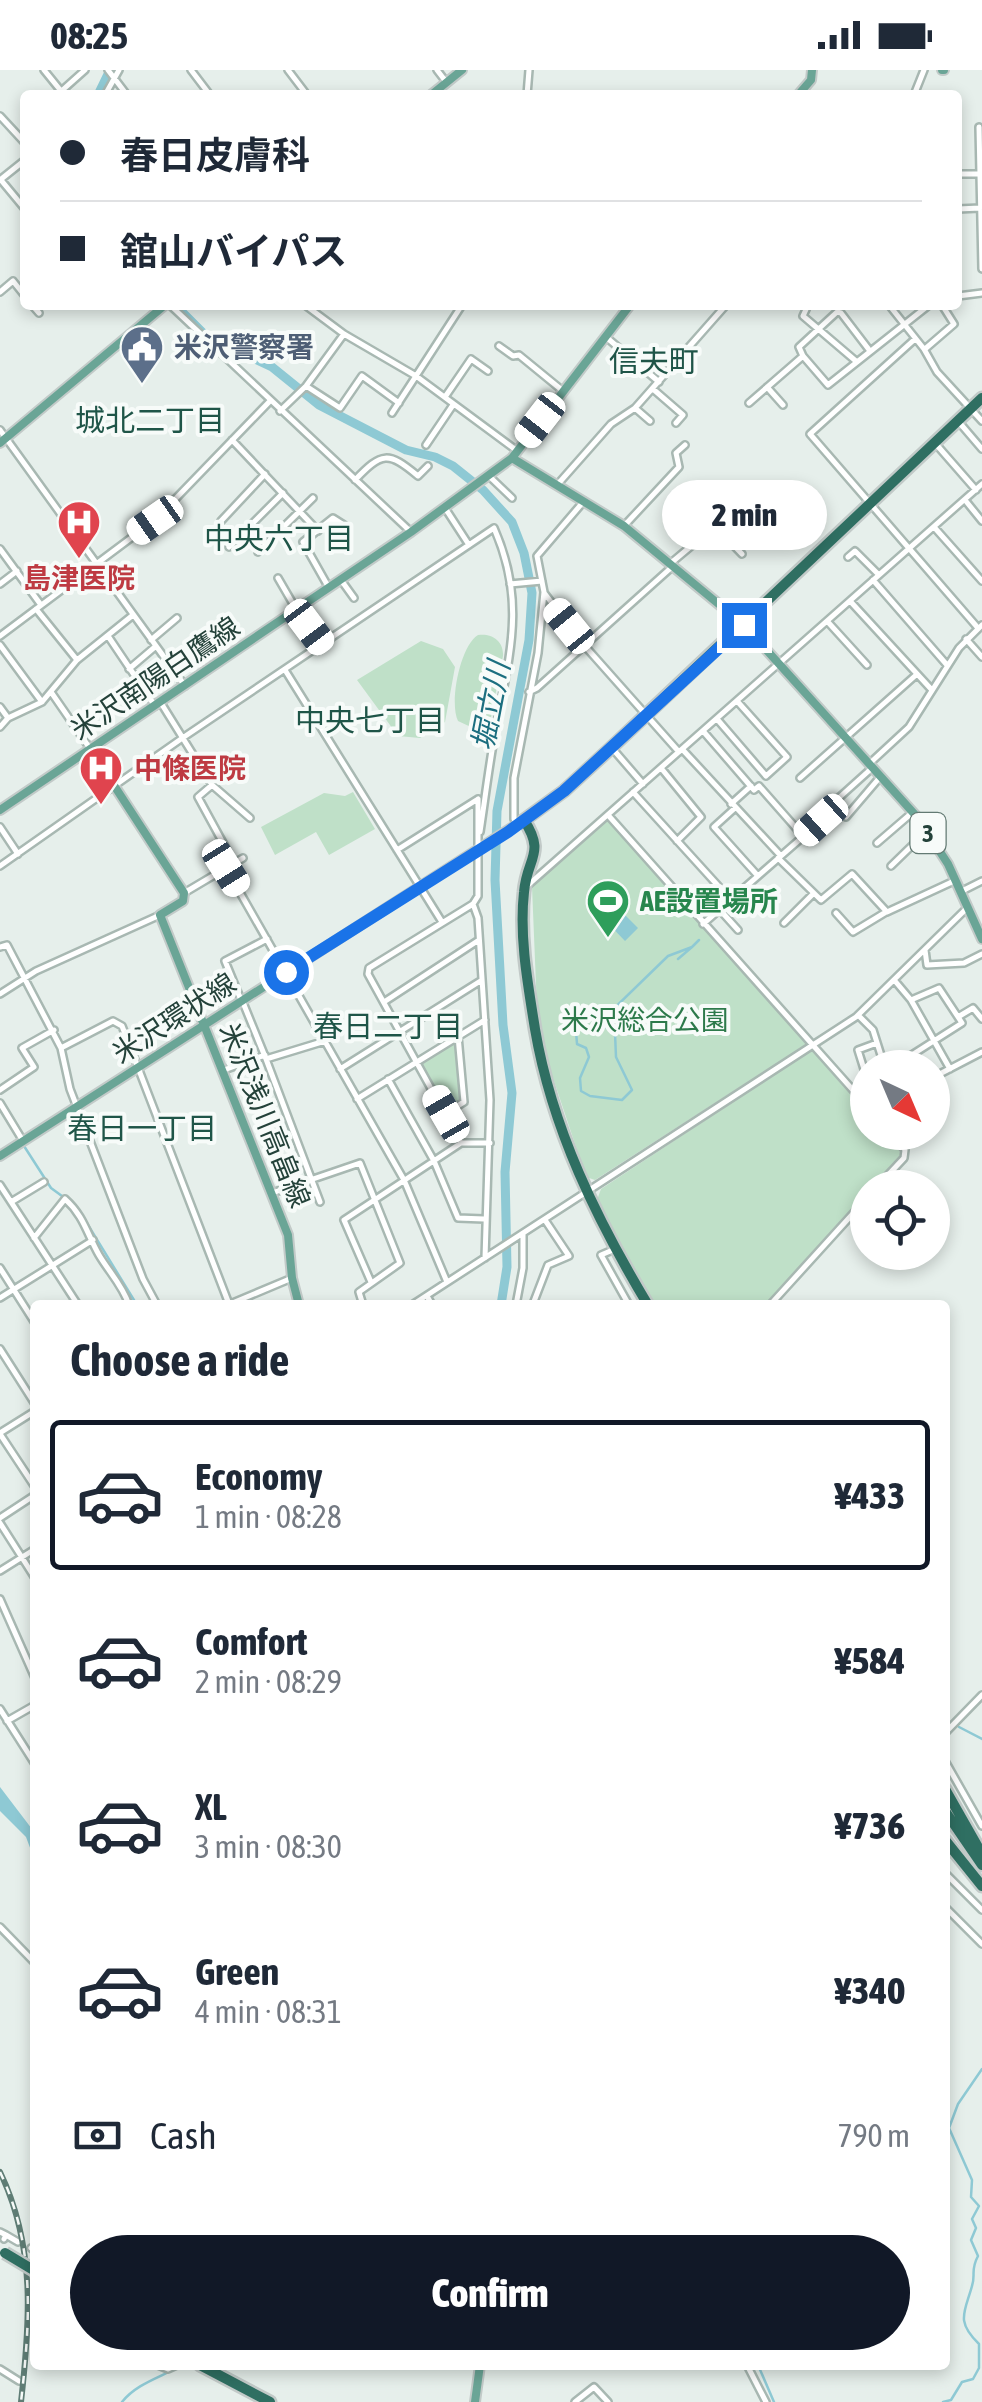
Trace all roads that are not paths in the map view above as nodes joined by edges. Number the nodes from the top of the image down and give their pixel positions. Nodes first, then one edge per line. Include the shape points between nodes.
1 (84, 70) edge
2 (119, 70) edge
3 (191, 70) edge
4 (436, 70) edge
5 (462, 70) edge
6 (112, 74) edge
7 (444, 89) edge
8 (62, 90) edge
9 (206, 90) edge
10 (0, 116) edge
11 (979, 126) dead end
12 (20, 128) edge
13 (15, 132) junction
14 (20, 138) edge
15 (981, 154) edge
16 (20, 164) edge
17 (962, 174) edge
18 (979, 174) junction
19 (0, 180) edge
20 (20, 204) edge
21 (980, 208) edge
22 (981, 217) edge
23 (982, 268) edge
24 (20, 289) edge
25 (0, 292) edge
26 (36, 310) edge
27 (161, 310) edge
28 (172, 310) edge
29 (312, 310) edge
30 (459, 310) edge
31 (626, 310) edge
32 (722, 310) edge
33 (806, 310) edge
34 (892, 310) edge
35 (923, 310) edge
36 (945, 310) edge
37 (38, 313) dead end
38 (904, 325) junction
39 (817, 329) junction
40 (344, 334) junction
41 (606, 337) junction
42 (915, 340) junction
43 (500, 346) dead end
44 (924, 349) junction
45 (870, 351) junction
46 (802, 356) junction
47 (857, 362) junction
48 (488, 371) dead end
49 (416, 376) junction
50 (659, 382) junction
51 (306, 386) junction
52 (766, 387) junction
53 (653, 388) junction
54 (563, 391) junction
55 (445, 397) junction
56 (982, 398) edge
57 (270, 401) junction
58 (399, 402) junction
59 (749, 403) dead end
60 (452, 405) junction
61 (783, 406) dead end
62 (635, 408) junction
63 (971, 408) junction
64 (280, 411) junction
65 (392, 414) dead end
66 (650, 421) dead end
67 (958, 421) junction
68 (982, 421) edge
69 (676, 423) dead end
70 (2, 438) edge
71 (232, 440) junction
72 (935, 443) junction
73 (426, 445) dead end
74 (684, 445) dead end
75 (982, 449) edge
76 (514, 454) junction
77 (428, 466) dead end
78 (265, 474) junction
79 (488, 477) junction
80 (355, 480) junction
81 (982, 484) edge
82 (557, 485) junction
83 (976, 490) junction
84 (283, 492) junction
85 (313, 498) dead end
86 (512, 498) dead end
87 (964, 500) junction
88 (584, 501) junction
89 (869, 505) junction
90 (445, 508) junction
91 (300, 511) junction
92 (982, 521) edge
93 (222, 522) dead end
94 (344, 525) dead end
95 (624, 526) junction
96 (934, 527) junction
97 (754, 528) dead end
98 (318, 532) junction
99 (411, 532) junction
100 (733, 544) junction
101 (469, 546) junction
102 (229, 547) dead end
103 (908, 548) junction
104 (0, 549) edge
105 (258, 552) dead end
106 (742, 554) dead end
107 (848, 558) dead end
108 (94, 562) junction
109 (673, 564) junction
110 (17, 570) junction
111 (278, 578) dead end
112 (876, 578) junction
113 (341, 580) junction
114 (542, 581) junction
115 (982, 581) edge
116 (0, 584) edge
117 (514, 584) junction
118 (329, 588) junction
119 (544, 592) junction
120 (354, 598) dead end
121 (850, 601) junction
122 (39, 607) junction
123 (296, 610) junction
124 (133, 615) junction
125 (177, 618) dead end
126 (827, 621) junction
127 (744, 625) junction
128 (980, 627) edge
129 (0, 636) edge
130 (108, 636) junction
131 (966, 639) junction
132 (151, 640) junction
133 (322, 644) junction
134 (0, 645) edge
135 (584, 645) junction
136 (156, 646) junction
137 (982, 658) edge
138 (77, 660) junction
139 (779, 664) junction
140 (867, 664) dead end
141 (947, 665) junction
142 (129, 669) junction
143 (285, 670) junction
144 (916, 675) junction
145 (185, 686) junction
146 (932, 689) junction
147 (51, 692) junction
148 (529, 692) junction
149 (737, 701) junction
150 (42, 702) junction
151 (158, 704) junction
152 (0, 707) edge
153 (647, 714) junction
154 (8, 718) junction
155 (717, 718) junction
156 (0, 728) edge
157 (703, 731) junction
158 (847, 738) junction
159 (181, 739) junction
160 (612, 747) junction
161 (91, 750) junction
162 (681, 751) junction
163 (871, 766) junction
164 (661, 768) junction
165 (881, 776) junction
166 (800, 778) dead end
167 (643, 784) junction
168 (212, 786) junction
169 (751, 786) junction
170 (114, 787) junction
171 (634, 792) junction
172 (733, 806) junction
173 (0, 810) edge
174 (912, 812) junction
175 (608, 815) junction
176 (250, 818) dead end
177 (846, 818) dead end
178 (521, 823) junction
179 (0, 827) edge
180 (480, 832) dead end
181 (927, 832) junction
182 (804, 836) junction
183 (678, 841) junction
184 (877, 843) dead end
185 (481, 848) junction
186 (397, 850) junction
187 (18, 854) junction
188 (780, 857) junction
189 (243, 858) dead end
190 (234, 863) junction
191 (0, 866) edge
192 (891, 866) dead end
193 (226, 868) junction
194 (758, 876) junction
195 (955, 880) junction
196 (982, 881) edge
197 (420, 887) junction
198 (524, 888) junction
199 (184, 892) junction
200 (960, 892) junction
201 (812, 894) junction
202 (731, 900) junction
203 (472, 904) junction
204 (966, 909) junction
205 (720, 910) junction
206 (886, 912) junction
207 (836, 913) dead end
208 (160, 915) junction
209 (442, 922) junction
210 (784, 923) dead end
211 (703, 924) junction
212 (738, 930) dead end
213 (267, 939) junction
214 (982, 939) edge
215 (479, 940) junction
216 (0, 947) edge
217 (925, 950) junction
218 (982, 954) edge
219 (286, 972) junction
220 (25, 978) junction
221 (482, 980) junction
222 (896, 981) junction
223 (0, 994) edge
224 (242, 1000) junction
225 (911, 1000) junction
226 (384, 1002) junction
227 (858, 1015) junction
228 (958, 1016) junction
229 (982, 1019) edge
230 (484, 1020) junction
231 (205, 1024) junction
232 (54, 1030) junction
233 (400, 1032) junction
234 (458, 1036) junction
235 (324, 1041) junction
236 (934, 1041) junction
237 (877, 1042) junction
238 (813, 1046) junction
239 (61, 1048) junction
240 (858, 1050) edge
241 (879, 1050) edge
242 (920, 1050) edge
243 (939, 1050) edge
244 (982, 1052) edge
245 (265, 1057) junction
246 (416, 1061) junction
247 (138, 1068) junction
248 (340, 1069) junction
249 (950, 1069) edge
250 (224, 1070) junction
251 (388, 1079) junction
252 (850, 1088) edge
253 (0, 1090) edge
254 (357, 1098) junction
255 (0, 1103) edge
256 (78, 1107) junction
257 (446, 1114) junction
258 (23, 1141) junction
259 (462, 1142) junction
260 (490, 1143) junction
261 (0, 1156) edge
262 (434, 1160) junction
263 (311, 1178) junction
264 (404, 1180) junction
265 (44, 1182) dead end
266 (0, 1185) edge
267 (272, 1193) junction
268 (586, 1194) junction
269 (374, 1200) junction
270 (11, 1202) junction
271 (320, 1202) dead end
272 (850, 1217) edge
273 (484, 1219) junction
274 (545, 1220) junction
275 (522, 1234) junction
276 (34, 1238) junction
277 (93, 1240) junction
278 (615, 1249) junction
279 (485, 1258) junction
280 (52, 1266) junction
281 (0, 1268) edge
282 (292, 1278) junction
283 (371, 1282) junction
284 (447, 1282) junction
285 (14, 1290) junction
286 (427, 1296) junction
287 (0, 1298) edge
288 (75, 1300) edge
289 (126, 1300) edge
290 (154, 1300) edge
291 (226, 1300) edge
292 (238, 1300) edge
293 (299, 1300) edge
294 (361, 1300) edge
295 (420, 1300) edge
296 (429, 1300) edge
297 (517, 1300) edge
298 (535, 1300) edge
299 (626, 1300) edge
300 (645, 1300) edge
301 (775, 1300) edge
302 (30, 1315) edge
303 (0, 1349) edge
304 (30, 1400) edge
305 (30, 1412) edge
306 (0, 1434) edge
307 (30, 1479) edge
308 (30, 1499) edge
309 (0, 1520) edge
310 (30, 1551) edge
311 (22, 1557) junction
312 (30, 1570) edge
313 (0, 1571) edge
314 (0, 1600) edge
315 (30, 1667) edge
316 (982, 1695) edge
317 (30, 1708) edge
318 (0, 1709) edge
319 (7, 1722) junction
320 (950, 1728) edge
321 (30, 1756) edge
322 (950, 1770) edge
323 (950, 1798) edge
324 (950, 1817) edge
325 (982, 1826) edge
326 (950, 1846) edge
327 (982, 1854) edge
328 (982, 1865) edge
329 (950, 1878) edge
330 (982, 1886) edge
331 (982, 1910) edge
332 (950, 1912) edge
333 (0, 1927) edge
334 (982, 1944) edge
335 (30, 1957) edge
336 (3, 2242) edge
337 (18, 2242) dead end
338 (30, 2266) edge
339 (0, 2369) edge
340 (213, 2370) edge
341 (479, 2370) edge
342 (750, 2370) edge
343 (19, 2381) dead end
344 (270, 2402) edge
345 (475, 2402) edge
346 (575, 2402) edge
347 (608, 2402) edge
348 (766, 2402) edge

1 - 8 street
2 - 6 street
3 - 9 street
4 - 7 street
5 - 7 main road
10 - 13 street
11 - 15 street
12 - 13 street
13 - 14 street
15 - 18 street
16 - 19 street
17 - 18 street
18 - 21 street
19 - 20 street
21 - 22 street
22 - 23 street
24 - 25 street via 14,281
26 - 37 street
27 - 70 main road
28 - 57 street
29 - 40 street
30 - 49 street
31 - 41 main road
32 - 50 street
33 - 39 street via 803,316
34 - 38 street
35 - 38 street
36 - 44 street via 954,324
38 - 42 street
38 - 45 street
39 - 45 street via 841,313
39 - 46 street via 799,347
39 - 47 street
40 - 49 street
40 - 51 street
41 - 50 street
41 - 54 main road
42 - 44 street
42 - 89 street via 810,434
43 - 54 street
44 - 63 street
45 - 47 street
46 - 47 street via 828,385
46 - 52 street
48 - 55 street via 471,359
49 - 55 street
49 - 58 street
50 - 53 street
51 - 58 street via 340,408 362,376
51 - 64 street
52 - 59 street
52 - 61 street
53 - 62 street
53 - 69 street via 683,415
54 - 76 main road
55 - 60 street
56 - 63 highway
57 - 64 street
57 - 71 street
58 - 65 street
60 - 73 street
60 - 76 street
62 - 66 street
62 - 82 street via 611,424
63 - 67 highway
63 - 68 street
64 - 80 street
67 - 72 highway
67 - 75 street
70 - 108 street
71 - 78 street
71 - 108 street via 155,520
72 - 83 street
72 - 89 highway
74 - 95 street via 676,453 678,467
76 - 79 main road, 米沢南陽白鷹線
76 - 82 main road, 3
77 - 80 street via 418,476 386,456
78 - 84 street
78 - 93 street
79 - 86 street
79 - 90 main road, 米沢南陽白鷹線
80 - 99 street
81 - 83 street
82 - 88 main road, 3
83 - 87 street
84 - 91 street
84 - 102 street
85 - 91 street
87 - 92 street
87 - 96 street
88 - 95 main road, 3
88 - 114 street via 538,556
89 - 103 street
89 - 127 highway
90 - 99 main road, 米沢南陽白鷹線
90 - 101 street
91 - 98 street
91 - 105 street
94 - 98 street via 333,518
95 - 109 main road, 3
96 - 103 street
96 - 115 street
97 - 100 street
98 - 118 street via 303,542
99 - 113 main road, 米沢南陽白鷹線
100 - 106 street
100 - 109 street via 715,526
101 - 117 street via 494,528
101 - 133 street
103 - 112 street
103 - 128 street
104 - 110 street
107 - 112 street via 855,551
108 - 122 street
108 - 124 street
109 - 127 main road, 3
109 - 135 street
110 - 116 street
110 - 122 street
111 - 123 street
112 - 121 street
112 - 141 street
113 - 118 main road, 米沢南陽白鷹線
113 - 120 street
114 - 117 street
114 - 119 street
117 - 180 street via 512,647
118 - 123 main road, 米沢南陽白鷹線
119 - 135 street
119 - 148 street
121 - 126 street
121 - 144 street
122 - 129 street
122 - 138 street
123 - 133 street
123 - 145 main road, 米沢南陽白鷹線
124 - 130 street
124 - 132 street
125 - 132 street
126 - 139 street
126 - 140 street
127 - 139 main road, 3
127 - 153 highway
128 - 131 street
130 - 138 street
130 - 142 street
131 - 137 street
131 - 141 street
132 - 136 street
133 - 143 street
134 - 150 street
135 - 148 street
135 - 153 street
136 - 142 street
136 - 145 street
138 - 147 street
139 - 149 street
139 - 158 main road, 3
141 - 146 street
142 - 151 street
143 - 159 street
143 - 186 street
144 - 146 street
144 - 158 street
145 - 151 main road, 米沢南陽白鷹線
146 - 163 street via 909,728
147 - 150 street
147 - 161 street
148 - 178 street via 513,788 514,819
149 - 155 street
149 - 155 street via 787,756 766,776
150 - 154 street
151 - 159 street
151 - 161 main road, 米沢南陽白鷹線
152 - 154 street
153 - 160 highway
153 - 162 street
154 - 156 street
155 - 157 street
157 - 162 street
157 - 169 street
158 - 163 main road, 3
158 - 166 street
159 - 168 street
159 - 170 street
160 - 167 street
160 - 178 highway
161 - 170 main road
161 - 173 main road, 米沢南陽白鷹線
162 - 164 street
162 - 172 street
163 - 165 main road, 3
163 - 182 street
164 - 167 street
164 - 183 street via 701,818
165 - 174 main road, 3
165 - 177 street
167 - 171 street
168 - 176 street
168 - 190 street via 198,798
169 - 172 street
169 - 182 street via 759,786
170 - 187 street
170 - 199 main road
171 - 175 street
171 - 183 street
172 - 188 street
172 - 194 street via 714,826
174 - 181 main road, 3
174 - 184 street
175 - 198 street
175 - 211 street
178 - 185 main road, 米沢環状線
178 - 198 highway via 536,846
179 - 187 street
181 - 192 street
181 - 195 main road, 3
182 - 188 street
183 - 202 street
185 - 186 street via 478,799
185 - 197 main road, 米沢環状線
185 - 203 street
186 - 197 street
187 - 191 street
188 - 194 street
188 - 201 street
189 - 190 street
190 - 193 street
193 - 199 street
193 - 213 street
194 - 202 street
195 - 200 main road, 3
195 - 206 street
196 - 200 street
197 - 209 street
197 - 219 main road, 米沢環状線
198 - 268 highway via 536,1032
199 - 208 main road via 182,902
200 - 204 main road, 3
201 - 206 street via 821,900 852,874
201 - 210 street
202 - 205 street
203 - 209 street
203 - 215 street
204 - 214 main road, 3
204 - 217 street
205 - 211 street
205 - 212 street
206 - 207 street via 853,932
208 - 220 street
208 - 231 main road, 米沢浅川高畠線
209 - 226 street via 369,968
211 - 238 street
213 - 219 street
213 - 224 street via 225,962
215 - 221 street
215 - 226 street
216 - 220 street via 7,945
217 - 218 street via 927,965 964,963
217 - 222 street
219 - 224 main road, 米沢環状線
219 - 235 street
220 - 223 street
220 - 232 street
221 - 230 street
221 - 233 street
222 - 225 street
222 - 227 street
224 - 231 main road, 米沢環状線
224 - 245 street
225 - 228 street via 939,988
225 - 236 street
226 - 233 street
227 - 237 street
227 - 238 street
228 - 229 street via 973,1008
228 - 236 street via 962,1024
230 - 234 street
230 - 260 street
231 - 247 main road, 米沢環状線
231 - 250 main road, 米沢浅川高畠線
232 - 239 street
232 - 253 street via 22,1048 34,1067
233 - 246 street
233 - 248 street
234 - 246 street
234 - 257 street via 464,1102
235 - 245 street
235 - 248 street
236 - 242 street
236 - 243 street
237 - 240 street
237 - 241 street
238 - 252 street
238 - 268 street
239 - 247 street via 113,1021 122,1026
239 - 256 street
244 - 249 street
245 - 250 street
245 - 263 street
246 - 251 street
246 - 257 street
247 - 256 main road, 米沢環状線
247 - 291 street
248 - 254 street
250 - 267 main road, 米沢浅川高畠線
251 - 254 street
251 - 262 street
254 - 264 street
255 - 258 street
256 - 258 main road, 米沢環状線
256 - 290 street
257 - 259 street
258 - 261 main road, 米沢環状線
259 - 260 street
259 - 262 street
260 - 273 street
262 - 264 street
262 - 273 street via 458,1218
263 - 267 street
263 - 269 street via 360,1163
263 - 271 street
264 - 269 street
264 - 284 street
265 - 270 street
266 - 270 street
267 - 282 main road, 米沢浅川高畠線 via 288,1235
268 - 274 street
268 - 278 highway
269 - 283 street via 400,1263
269 - 283 street via 344,1220
270 - 276 street
272 - 301 street
273 - 279 street
274 - 275 street
274 - 298 street via 569,1256 548,1265
275 - 279 street
275 - 297 street
276 - 277 street via 65,1199
276 - 280 street
277 - 280 street
277 - 289 street
278 - 299 street via 601,1255
278 - 300 highway
279 - 284 street
280 - 285 street
280 - 288 street
281 - 285 street
282 - 292 street
282 - 293 main road, 米沢浅川高畠線
283 - 294 street via 359,1292
284 - 286 street
285 - 287 street
285 - 302 street
286 - 295 street
286 - 296 street
303 - 304 street
305 - 306 street
306 - 307 street
308 - 309 street
309 - 311 street
310 - 311 street
311 - 312 street
311 - 313 street
314 - 315 street
316 - 320 street
317 - 319 street
318 - 319 street
319 - 321 street
322 - 325 street
323 - 327 highway
324 - 328 highway
326 - 330 highway
329 - 331 street
332 - 334 street
333 - 335 street
336 - 337 street
336 - 338 highway, bridge
339 - 343 street
340 - 344 highway
341 - 345 main road
342 - 348 street
346 - 347 street via 594,2388

